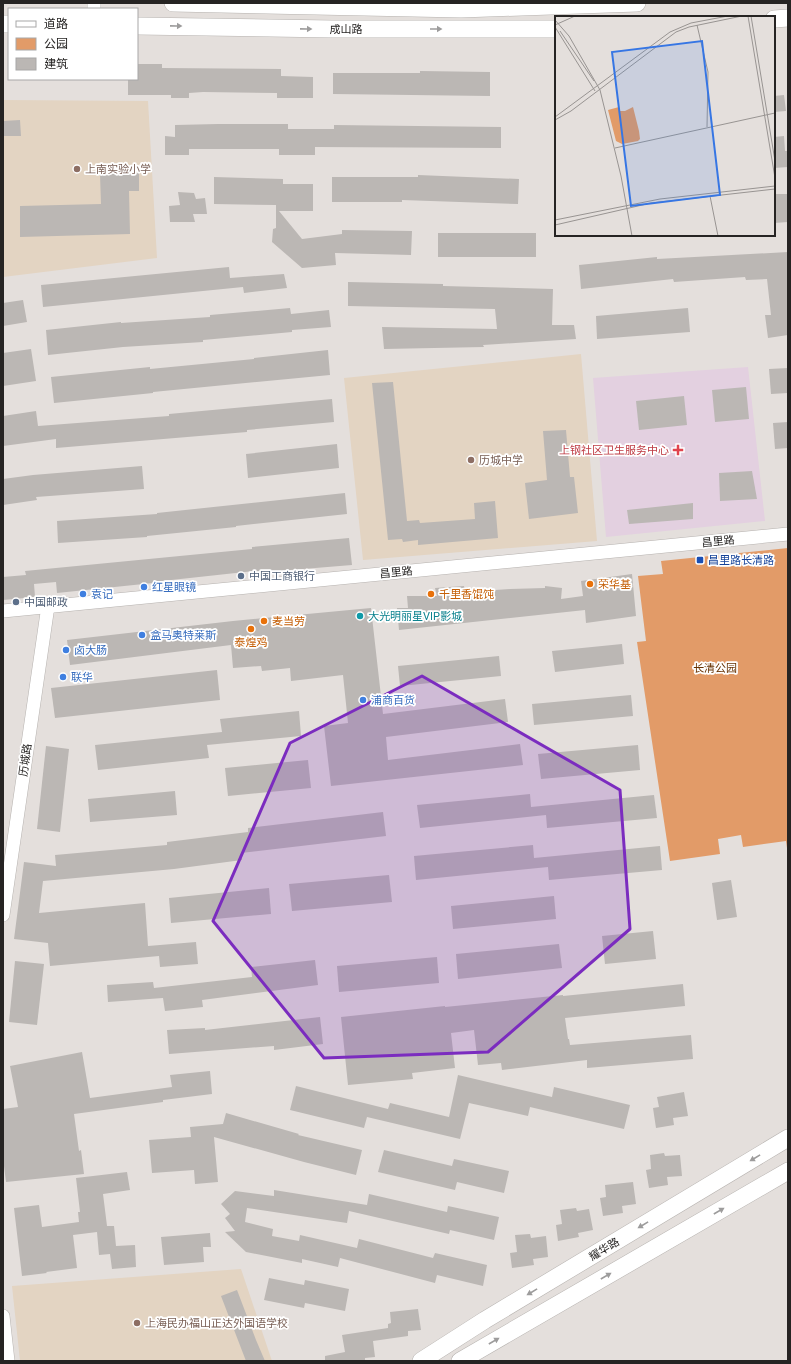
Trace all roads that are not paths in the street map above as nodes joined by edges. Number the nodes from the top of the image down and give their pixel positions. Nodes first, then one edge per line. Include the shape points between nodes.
1 (173, 3) edge
2 (637, 3) edge
3 (788, 18) edge
4 (775, 19) edge
5 (138, 26) edge
6 (555, 28) edge
7 (788, 534) edge
8 (48, 606) junction
9 (3, 611) edge
10 (3, 915) edge
11 (788, 1138) edge
12 (788, 1172) edge
13 (3, 1316) edge
14 (8, 1361) edge
15 (421, 1361) edge
16 (460, 1361) edge

1 - 2 main road, 成山路 via 461,9
3 - 4 main road
5 -> 6 main road, 成山路 via 332,30
7 - 8 street, 昌里路
8 - 9 street, 昌里路
8 - 10 street, 历城路
11 -> 15 main road, 耀华路
16 -> 12 main road
13 - 14 street

